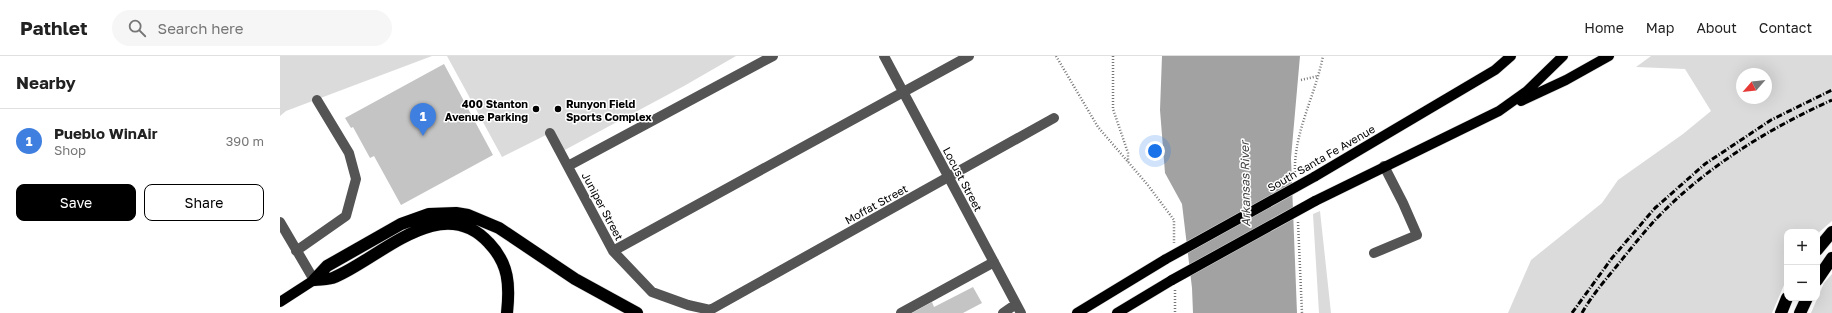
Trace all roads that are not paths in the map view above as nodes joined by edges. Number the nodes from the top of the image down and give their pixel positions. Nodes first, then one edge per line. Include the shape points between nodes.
1 (773, 56) edge
2 (884, 56) edge
3 (969, 56) edge
4 (1511, 56) edge
5 (1563, 56) edge
6 (1609, 56) edge
7 (903, 92) junction
8 (317, 100) dead end
9 (1499, 111) junction
10 (1054, 118) dead end
11 (550, 133) dead end
12 (568, 166) junction
13 (1384, 166) junction
14 (949, 177) junction
15 (280, 222) edge
16 (1832, 232) edge
17 (1820, 246) edge
18 (296, 251) junction
19 (613, 251) junction
20 (1374, 253) dead end
21 (1832, 258) edge
22 (994, 262) junction
23 (1820, 276) edge
24 (314, 280) junction
25 (1786, 301) edge
26 (1806, 301) edge
27 (280, 302) edge
28 (1018, 309) edge
29 (710, 310) joint
30 (507, 313) edge
31 (637, 313) edge
32 (901, 313) edge
33 (1003, 313) edge
34 (1077, 313) edge
35 (1117, 313) edge
36 (1781, 313) edge
37 (1800, 313) edge

1 - 12 street
2 - 7 street, Locust Street
3 - 7 street
4 - 34 main road, South Santa Fe Avenue, bridge via 1495,70
5 - 9 main road via 1527,91
6 - 9 main road via 1566,80
7 - 14 street, Locust Street
7 - 19 street
8 - 18 street via 349,153 356,179 346,216
9 - 13 main road
10 - 14 street, Moffat Street
11 - 12 street, Juniper Street
12 - 19 street, Juniper Street
13 - 20 street via 1417,235
13 - 35 main road, bridge via 1315,201
14 - 22 street, Locust Street
14 - 29 street, Moffat Street
15 - 18 street
16 - 17 highway
18 - 24 street
19 - 29 street, Juniper Street via 652,292 688,306
21 - 23 highway
22 - 28 street, Locust Street
22 - 32 street
24 - 27 main road
24 - 30 highway via 334,278 418,230 436,224 450,223 473,230 495,249 508,278
24 - 31 highway via 327,266 401,224 429,214 456,213 468,215 499,228 576,279
25 - 36 highway
26 - 37 highway
28 - 33 street

